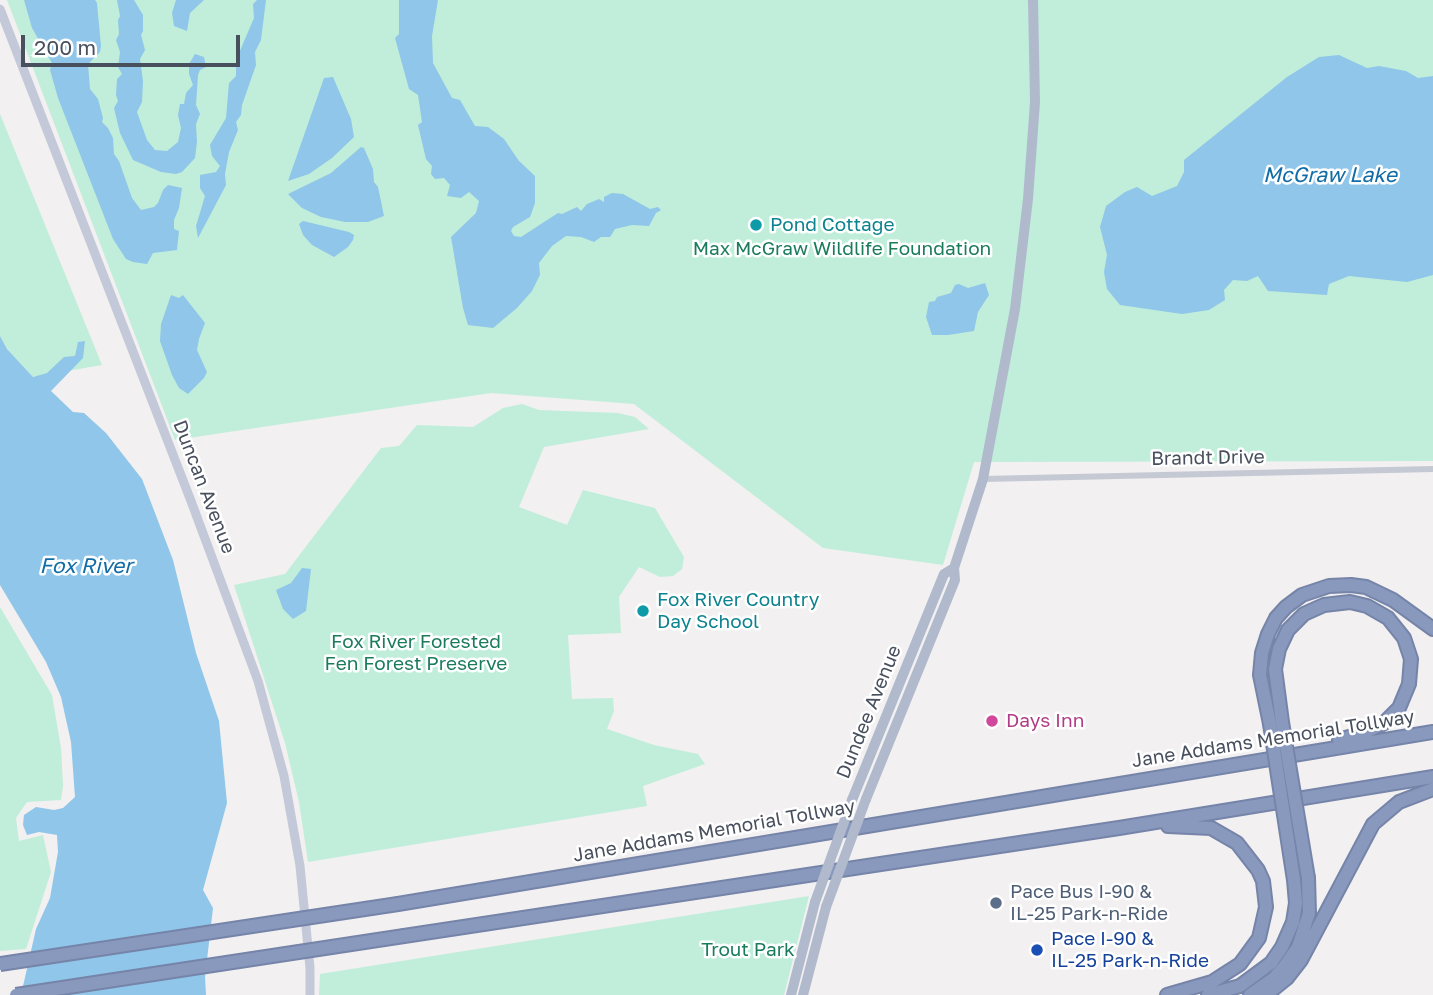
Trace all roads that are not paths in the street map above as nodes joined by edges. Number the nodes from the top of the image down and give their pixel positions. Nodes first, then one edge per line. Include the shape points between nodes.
1 (1033, 0) edge
2 (0, 9) edge
3 (1433, 469) edge
4 (983, 479) junction
5 (954, 568) junction
6 (1433, 629) edge
7 (1276, 723) junction
8 (1433, 732) edge
9 (1227, 765) junction
10 (1433, 777) edge
11 (1433, 789) edge
12 (1119, 828) junction
13 (0, 964) edge
14 (16, 995) edge
15 (310, 995) edge
16 (792, 995) edge
17 (803, 995) edge
18 (1167, 995) edge
19 (1208, 995) edge
20 (1250, 995) edge
21 (1266, 995) edge

1 - 4 main road, Dundee Avenue via 1035,102 1028,199 1015,309
2 - 15 street, Duncan Avenue via 258,681 284,776 300,866
3 - 4 street, Brandt Drive
4 - 5 main road, Dundee Avenue
5 - 16 main road, Dundee Avenue, bridge via 944,574 852,800 815,902
5 - 17 main road, Dundee Avenue, bridge via 955,580 826,907
6 - 7 highway via 1366,587 1329,586 1302,595 1276,618 1262,653 1260,675
7 - 9 highway via 1276,662 1284,636 1298,619 1324,605 1350,602 1376,609 1395,624 1408,645 1411,674 1393,716 1347,738
7 - 19 highway, bridge via 1296,903 1293,922 1271,963 1240,986
7 - 20 highway, bridge via 1310,906 1301,939 1284,967
8 - 9 highway, Jane Addams Memorial Tollway
9 - 13 highway, Jane Addams Memorial Tollway, bridge via 398,904
10 - 12 highway
11 - 21 highway via 1399,802 1373,824 1301,960
12 - 14 highway, bridge
12 - 18 highway via 1211,828 1231,837 1244,850 1263,881 1265,919 1247,957 1212,982

